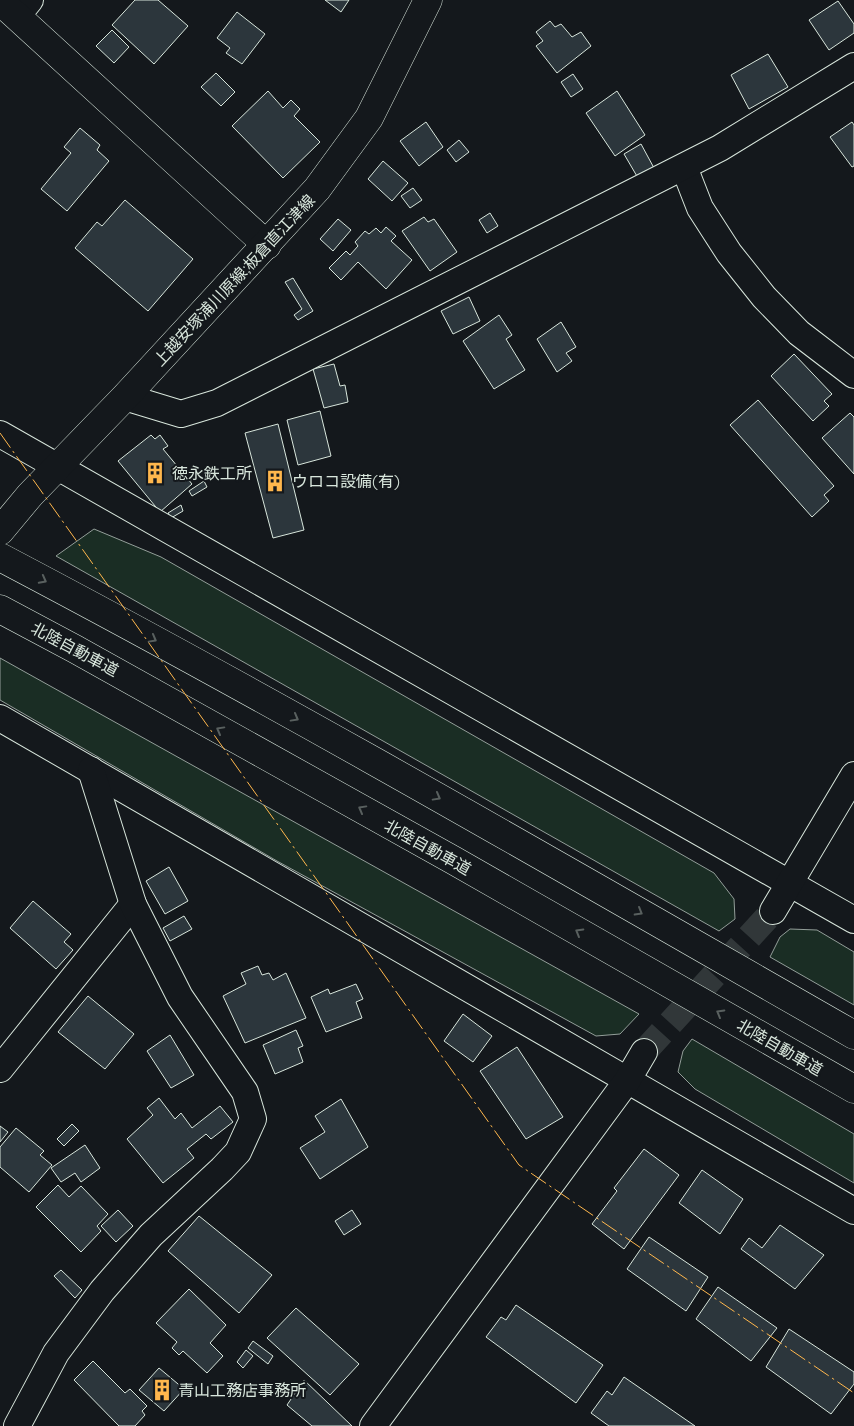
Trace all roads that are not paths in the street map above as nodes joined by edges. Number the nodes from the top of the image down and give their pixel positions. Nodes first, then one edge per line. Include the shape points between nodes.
1 (428, 0) edge
2 (16, 6) edge
3 (854, 66) edge
4 (684, 166) junction
5 (267, 244) junction
6 (854, 375) edge
7 (125, 397) junction
8 (0, 434) edge
9 (57, 468) junction
10 (0, 531) edge
11 (0, 557) edge
12 (0, 609) edge
13 (0, 718) edge
14 (91, 770) junction
15 (854, 775) edge
16 (789, 882) junction
17 (133, 904) junction
18 (773, 911) tunnel mouth
19 (854, 920) edge
20 (854, 1035) edge
21 (644, 1052) tunnel mouth
22 (0, 1069) edge
23 (627, 1081) junction
24 (854, 1089) edge
25 (854, 1211) edge
26 (17, 1426) edge
27 (373, 1426) edge

1 - 5 main road, 上越安塚浦川原線;板倉直江津線 via 369,118 317,189
2 - 5 main road
3 - 4 street via 720,148
4 - 6 street via 700,208 729,253 764,297 800,333
4 - 7 street via 217,403 180,414
5 - 7 main road, 上越安塚浦川原線;板倉直江津線
7 - 9 main road, 上越安塚浦川原線;板倉直江津線
8 - 9 street
9 - 10 main road, 上越安塚浦川原線;板倉直江津線
9 - 16 street
11 -> 20 main road via 474,817
24 -> 12 main road, 北陸自動車道 via 453,860
13 - 14 street
14 - 17 street
14 - 23 street
15 - 16 street
16 - 18 street
16 - 19 street
17 - 22 street
17 - 26 street via 180,997 245,1092 253,1119 238,1152 151,1235 102,1291 56,1353
21 - 23 street
23 - 25 street
23 - 27 street

